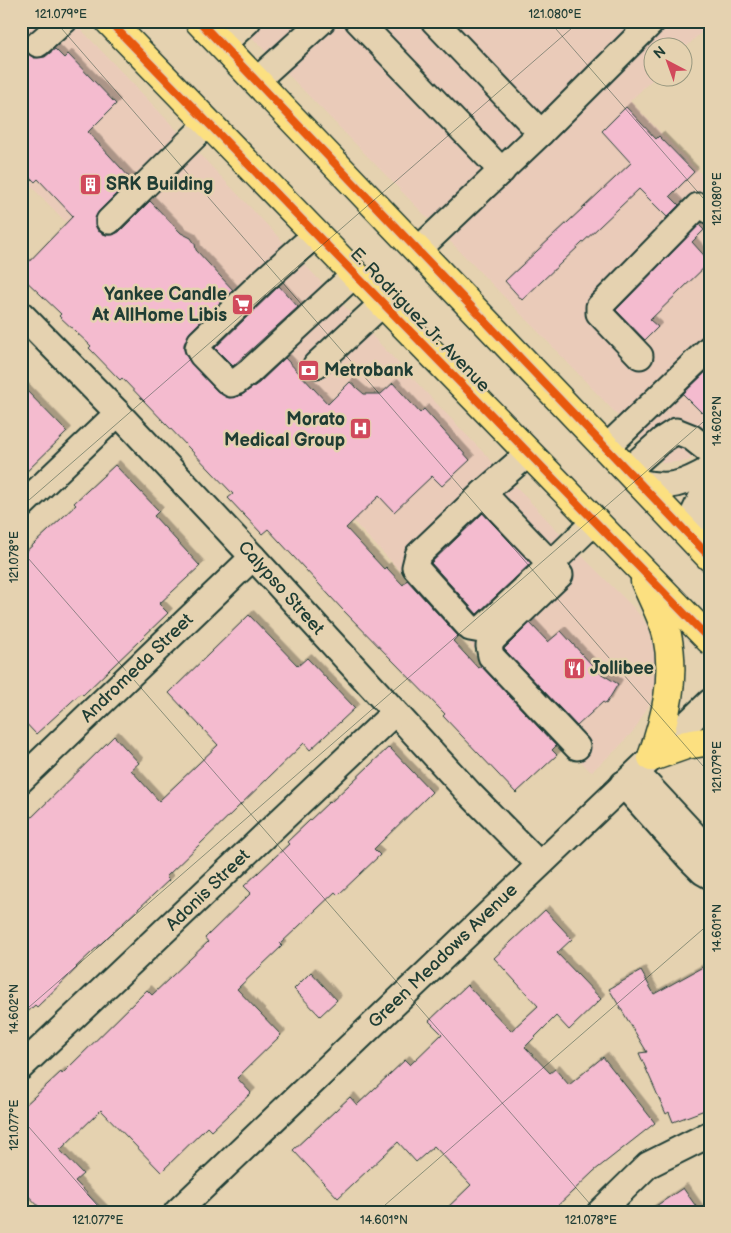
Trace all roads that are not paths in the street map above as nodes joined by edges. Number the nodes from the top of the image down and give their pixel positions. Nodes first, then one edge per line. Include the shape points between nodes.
1 (64, 21) edge
2 (109, 21) edge
3 (200, 21) edge
4 (248, 21) edge
5 (322, 21) edge
6 (358, 21) edge
7 (434, 21) edge
8 (653, 21) edge
9 (38, 44) dead end
10 (222, 45) junction
11 (256, 81) junction
12 (208, 123) junction
13 (541, 133) junction
14 (502, 171) junction
15 (710, 211) edge
16 (109, 221) dead end
17 (316, 234) junction
18 (418, 250) junction
19 (355, 274) junction
20 (383, 303) junction
21 (21, 314) edge
22 (710, 348) edge
23 (640, 356) dead end
24 (316, 365) dead end
25 (651, 405) junction
26 (118, 413) junction
27 (676, 431) junction
28 (606, 448) junction
29 (710, 452) edge
30 (529, 453) junction
31 (710, 468) edge
32 (633, 476) junction
33 (710, 480) edge
34 (483, 493) junction
35 (21, 506) edge
36 (596, 522) junction
37 (702, 549) edge
38 (253, 557) junction
39 (638, 565) junction
40 (555, 569) junction
41 (710, 640) edge
42 (710, 702) edge
43 (394, 713) junction
44 (710, 741) edge
45 (577, 747) dead end
46 (637, 771) junction
47 (21, 780) edge
48 (710, 852) edge
49 (540, 864) junction
50 (710, 876) edge
51 (21, 1067) edge
52 (710, 1134) edge
53 (177, 1212) edge
54 (600, 1212) edge

1 - 9 street
2 - 12 main road, E. Rodriguez Jr. Avenue
3 - 10 main road
4 - 10 street
5 - 11 street
6 - 14 street
7 - 13 street
8 - 13 street
10 - 11 main road
11 - 18 main road
12 - 16 street
12 - 17 main road, E. Rodriguez Jr. Avenue
13 - 14 street
14 - 18 street
15 - 23 street via 705,206 698,206 599,307 599,313
17 - 19 main road, E. Rodriguez Jr. Avenue
17 - 19 street via 200,342 198,348 202,354 227,381 231,384 236,382 249,372
18 - 28 main road
19 - 20 main road, E. Rodriguez Jr. Avenue
20 - 24 street
20 - 30 main road, E. Rodriguez Jr. Avenue
21 - 26 street, Calypso Street
22 - 25 street
25 - 27 street
25 - 28 street
26 - 35 street
26 - 38 street, Calypso Street
27 - 29 street via 691,437
27 - 32 street via 662,440
28 - 32 main road
30 - 34 street
30 - 36 main road, E. Rodriguez Jr. Avenue
31 - 32 street via 688,482 668,486 653,485
32 - 37 main road
33 - 37 street via 694,513
34 - 40 street
34 - 40 street via 418,555 415,567 470,628 480,630
36 - 39 main road, E. Rodriguez Jr. Avenue
36 - 40 street
38 - 43 street, Calypso Street
38 - 47 street, Andromeda Street
39 - 41 main road, E. Rodriguez Jr. Avenue
39 - 46 main road via 667,634 671,665 670,696 663,727
40 - 45 street via 489,646 491,656
42 - 46 street, Green Meadows Avenue
43 - 49 street, Calypso Street
43 - 51 street, Adonis Street
44 - 46 main road via 686,745
46 - 48 street
46 - 49 street, Green Meadows Avenue
46 - 50 street via 690,859
49 - 53 street, Green Meadows Avenue
52 - 54 street via 648,1165

